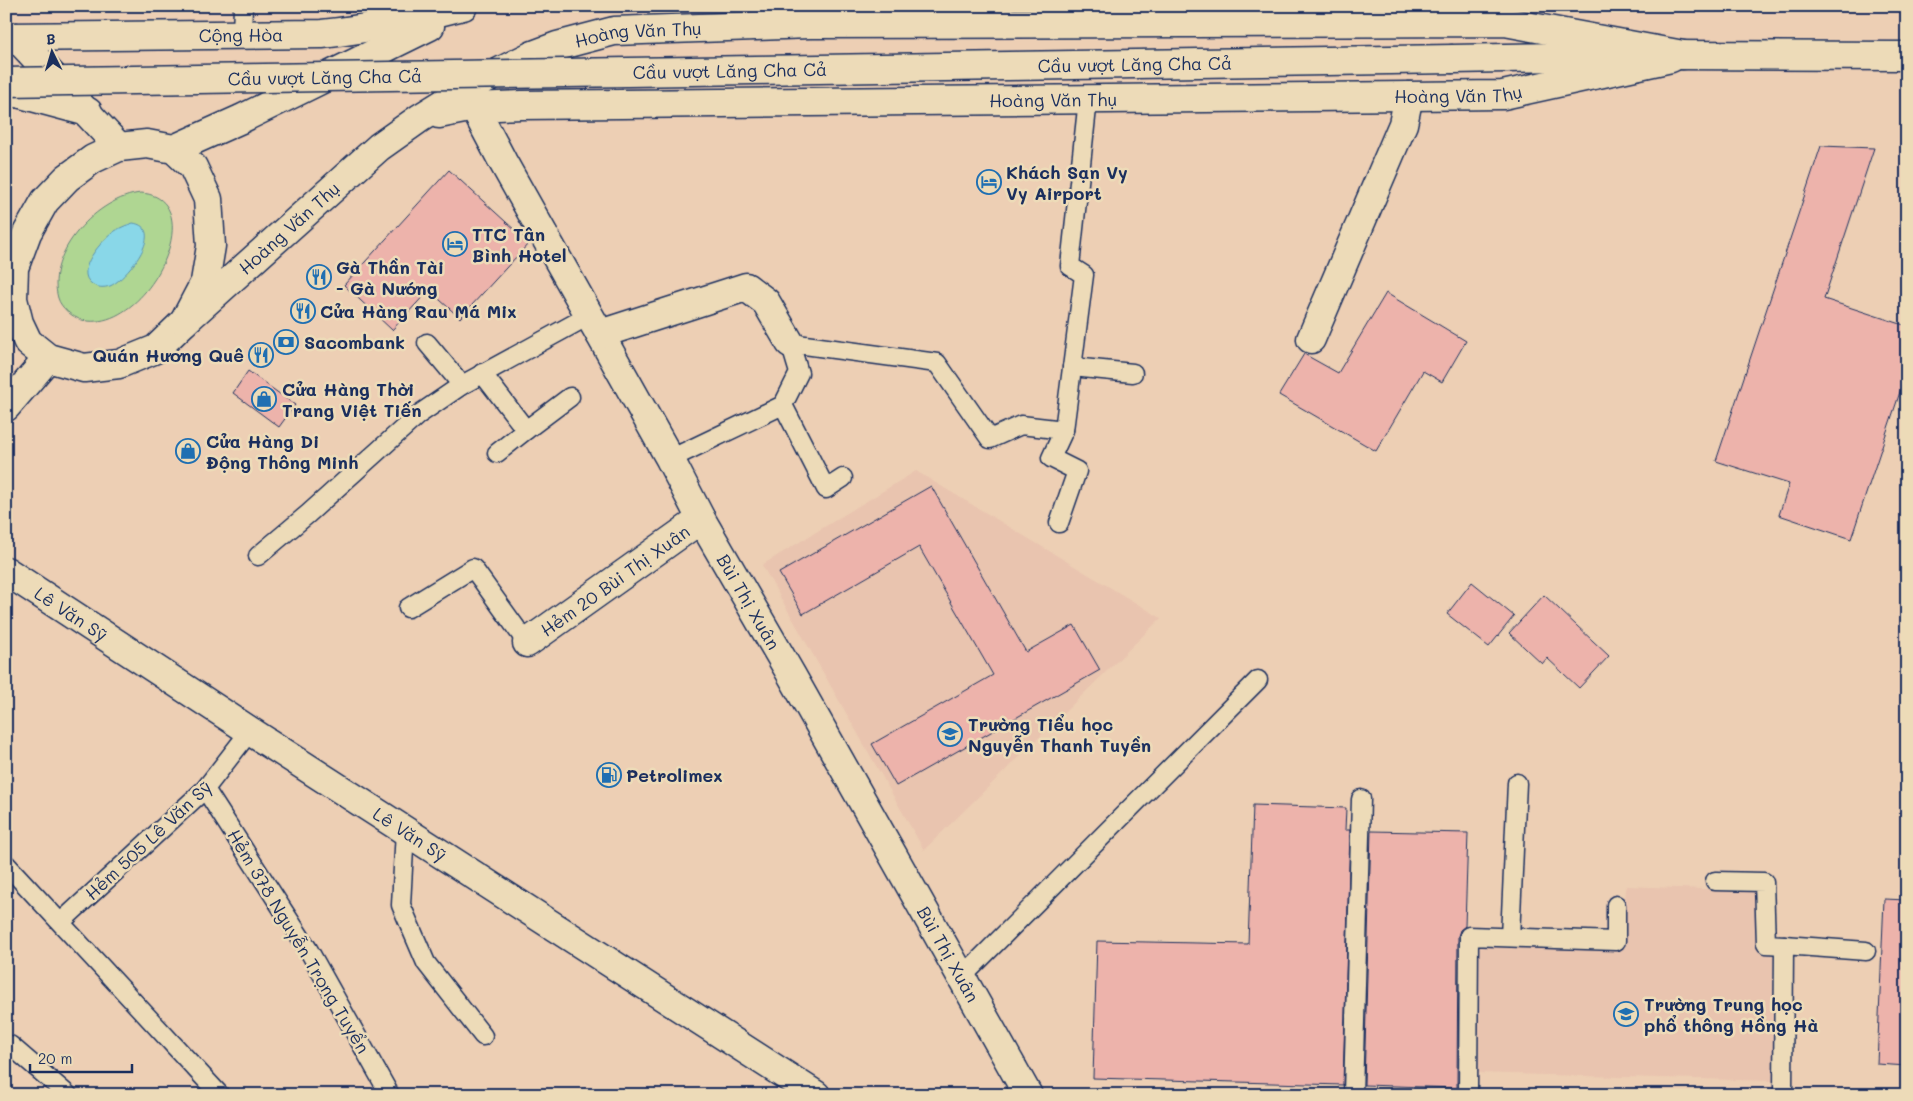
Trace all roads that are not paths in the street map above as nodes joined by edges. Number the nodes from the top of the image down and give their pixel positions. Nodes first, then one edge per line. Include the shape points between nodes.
1 (243, 6) edge
2 (463, 6) edge
3 (469, 6) edge
4 (766, 6) edge
5 (810, 24) junction
6 (242, 35) junction
7 (11, 37) edge
8 (1683, 55) junction
9 (1907, 56) edge
10 (1453, 59) joint
11 (6, 82) edge
12 (6, 90) edge
13 (1409, 96) junction
14 (1088, 99) junction
15 (474, 107) junction
16 (88, 112) junction
17 (420, 118) junction
18 (119, 147) junction
19 (174, 149) junction
20 (10, 259) edge
21 (184, 322) junction
22 (595, 325) junction
23 (1311, 339) dead end
24 (427, 343) dead end
25 (790, 343) junction
26 (48, 358) junction
27 (1072, 367) junction
28 (482, 373) junction
29 (1133, 373) dead end
30 (462, 385) junction
31 (570, 397) dead end
32 (783, 405) junction
33 (6, 407) edge
34 (526, 430) junction
35 (1064, 430) junction
36 (497, 453) dead end
37 (670, 459) junction
38 (843, 478) dead end
39 (702, 519) junction
40 (1059, 523) dead end
41 (258, 556) dead end
42 (6, 571) edge
43 (408, 608) dead end
44 (527, 643) joint
45 (1258, 680) dead end
46 (250, 731) junction
47 (1517, 783) dead end
48 (205, 789) junction
49 (1361, 800) dead end
50 (405, 830) junction
51 (6, 864) edge
52 (1714, 881) dead end
53 (1616, 905) dead end
54 (61, 922) junction
55 (1510, 937) junction
56 (1784, 945) junction
57 (1866, 951) dead end
58 (962, 977) junction
59 (483, 1036) dead end
60 (6, 1049) edge
61 (68, 1095) edge
62 (220, 1095) edge
63 (390, 1095) edge
64 (816, 1095) edge
65 (1028, 1095) edge
66 (1353, 1095) edge
67 (1468, 1095) edge
68 (1782, 1095) edge

1 - 6 lane
2 - 6 main road, Cộng Hòa via 358,30
3 - 19 main road
4 - 5 main road
5 - 8 main road, Hoàng Văn Thụ via 1505,22
5 - 17 main road, Hoàng Văn Thụ via 614,31 584,38 527,58 475,84
6 - 7 main road, Cộng Hòa
7 - 16 main road, Cộng Hòa
8 - 9 main road, Hoàng Văn Thụ
8 - 10 main road, Hoàng Văn Thụ
8 - 13 main road, Hoàng Văn Thụ via 1503,95
10 - 11 main road, Cầu vượt Lăng Cha Cả, bridge
12 - 16 main road
13 - 14 main road, Hoàng Văn Thụ
13 - 23 main road via 1403,124
14 - 15 main road, Hoàng Văn Thụ
14 - 27 lane via 1070,266 1084,276
15 - 17 main road, Hoàng Văn Thụ
15 - 22 main road, Bùi Thị Xuân
16 - 18 main road, Cộng Hòa
17 - 21 main road, Hoàng Văn Thụ via 379,147
18 - 19 main road via 148,144
18 - 20 main road via 93,159 45,200
19 - 21 main road via 194,167 208,200 210,246 205,282
20 - 26 main road via 13,299 20,323 28,342
21 - 26 main road, Hoàng Văn Thụ via 156,349 119,364 84,368
22 - 25 main road via 746,287 766,302
22 - 28 lane
22 - 37 main road, Bùi Thị Xuân
24 - 30 lane
25 - 32 lane via 798,373
25 - 35 lane via 937,363 990,439 1021,425
26 - 33 main road
27 - 29 lane
27 - 35 lane
28 - 30 lane
28 - 34 lane
30 - 41 lane via 418,415
31 - 34 lane
32 - 37 lane
32 - 38 lane via 826,489
34 - 36 lane
35 - 40 lane via 1051,458 1077,471
37 - 39 main road, Bùi Thị Xuân
39 - 44 main road, Hẻm 20 Bùi Thị Xuân
39 - 58 main road, Bùi Thị Xuân
42 - 46 main road, Lê Văn Sỹ
43 - 44 lane via 472,568
45 - 58 lane
46 - 48 lane, Hẻm 505 Lê Văn Sỹ
46 - 50 main road, Lê Văn Sỹ
47 - 55 lane
48 - 54 lane, Hẻm 505 Lê Văn Sỹ
48 - 63 lane, Hẻm 378 Nguyễn Trọng Tuyển via 308,949
49 - 66 lane
50 - 59 lane via 400,905 426,963
50 - 64 main road, Lê Văn Sỹ
51 - 54 lane
52 - 56 lane via 1764,882 1766,944
53 - 55 lane via 1616,941
54 - 62 lane
55 - 67 lane via 1469,936
56 - 57 lane
56 - 68 lane
58 - 65 main road, Bùi Thị Xuân
60 - 61 lane via 10,1045

